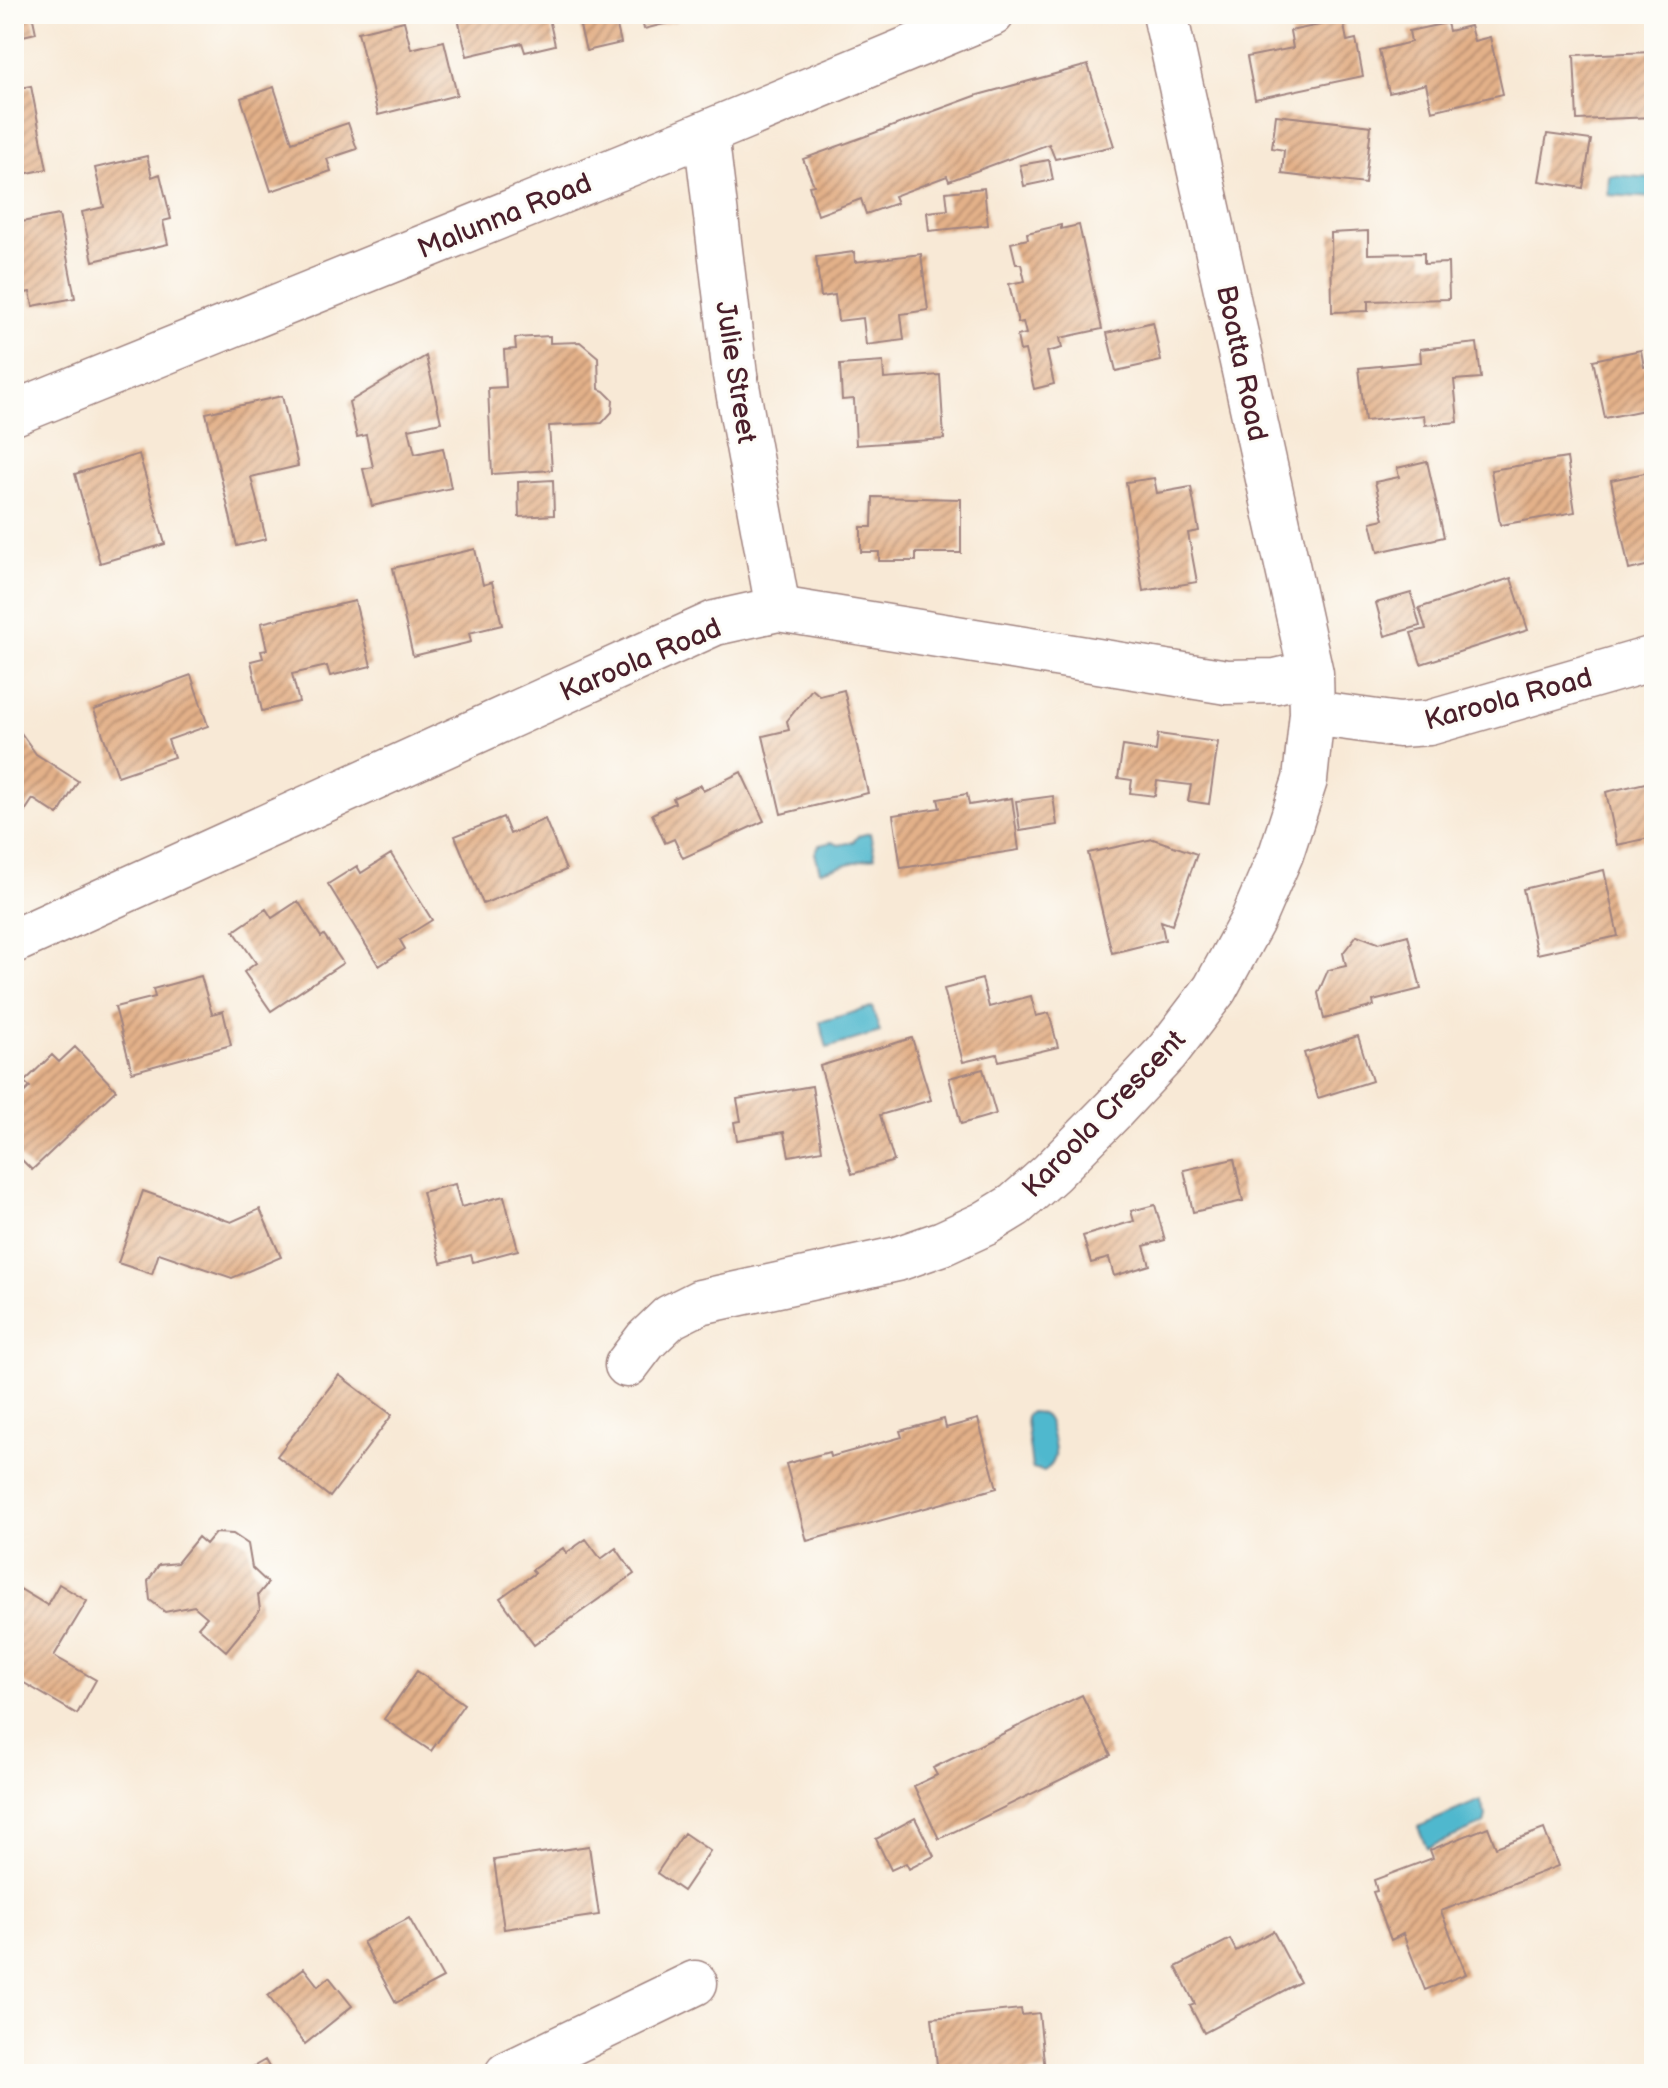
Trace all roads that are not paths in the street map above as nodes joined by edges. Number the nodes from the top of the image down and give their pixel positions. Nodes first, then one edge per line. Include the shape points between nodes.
1 (992, 14) edge
2 (1165, 14) edge
3 (706, 133) junction
4 (14, 413) edge
5 (778, 609) junction
6 (1654, 658) edge
7 (1312, 693) junction
8 (14, 941) edge
9 (627, 1365) dead end
10 (695, 1983) dead end
11 (507, 2074) edge

1 - 3 street, Malunna Road
2 - 7 street, Boatta Road
3 - 4 street, Malunna Road
3 - 5 street, Julie Street via 735,375
5 - 7 street, Karoola Road via 1227,682 1276,681
5 - 8 street, Karoola Road via 715,623
6 - 7 street, Karoola Road via 1429,723 1399,725
7 - 9 street, Karoola Crescent via 1305,780 1252,921 1215,989 1167,1052 1051,1173 1015,1205 943,1243 897,1259 700,1302 670,1317
10 - 11 street

